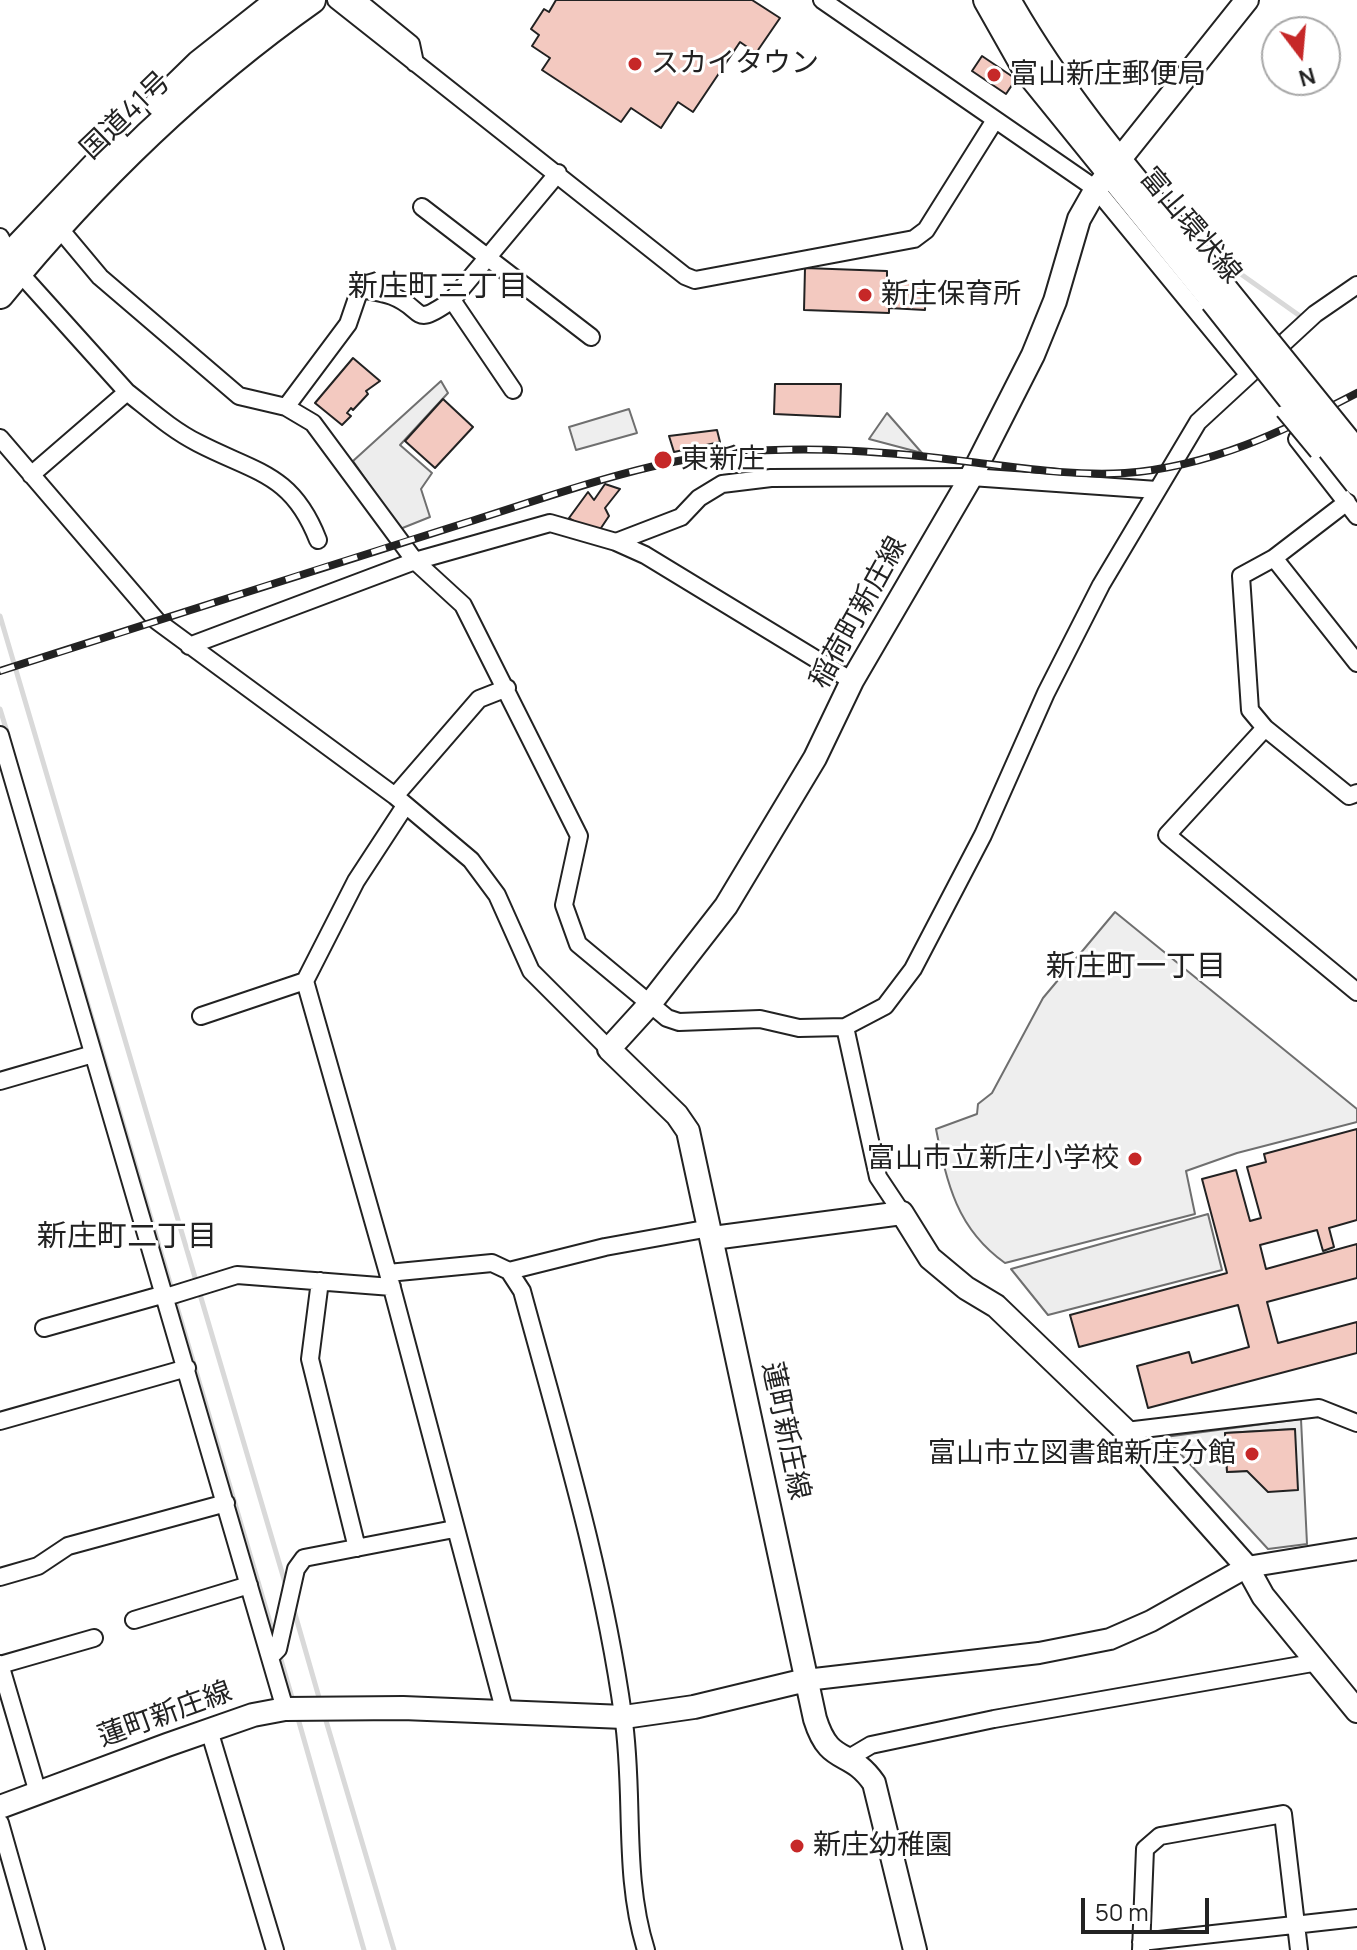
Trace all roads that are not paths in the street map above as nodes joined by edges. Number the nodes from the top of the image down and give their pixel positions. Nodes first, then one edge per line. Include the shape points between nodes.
1 (280, 0) edge
2 (312, 0) edge
3 (336, 0) edge
4 (357, 0) edge
5 (822, 0) edge
6 (986, 0) edge
7 (1008, 0) edge
8 (1247, 0) edge
9 (415, 63) junction
10 (995, 120) junction
11 (558, 173) junction
12 (1108, 174) junction
13 (422, 207) dead end
14 (59, 228) junction
15 (7, 257) edge
16 (489, 257) junction
17 (1357, 285) edge
18 (0, 295) edge
19 (1220, 295) junction
20 (452, 300) junction
21 (591, 337) dead end
22 (1247, 373) junction
23 (513, 390) dead end
24 (127, 392) junction
25 (286, 407) junction
26 (1282, 412) dead end
27 (0, 438) edge
28 (1297, 439) dead end
29 (1357, 452) edge
30 (1316, 453) dead end
31 (31, 475) junction
32 (971, 477) junction
33 (1157, 490) junction
34 (1354, 500) edge
35 (318, 540) dead end
36 (616, 542) junction
37 (1274, 558) junction
38 (415, 561) junction
39 (189, 646) junction
40 (1357, 663) edge
41 (852, 681) junction
42 (507, 688) junction
43 (1265, 728) junction
44 (0, 735) edge
45 (1357, 793) edge
46 (400, 801) junction
47 (305, 981) junction
48 (1357, 992) edge
49 (649, 1005) junction
50 (201, 1016) dead end
51 (845, 1027) junction
52 (609, 1049) junction
53 (93, 1054) junction
54 (0, 1081) edge
55 (902, 1213) junction
56 (712, 1233) junction
57 (509, 1271) junction
58 (390, 1280) junction
59 (320, 1281) junction
60 (167, 1296) junction
61 (44, 1328) dead end
62 (187, 1368) junction
63 (0, 1421) edge
64 (1357, 1423) edge
65 (1126, 1431) junction
66 (226, 1503) junction
67 (454, 1529) junction
68 (357, 1548) junction
69 (1357, 1549) edge
70 (1247, 1567) junction
71 (0, 1577) edge
72 (249, 1585) junction
73 (134, 1620) dead end
74 (94, 1638) dead end
75 (270, 1657) junction
76 (1318, 1662) junction
77 (0, 1664) edge
78 (806, 1680) junction
79 (289, 1709) junction
80 (1357, 1711) edge
81 (505, 1713) junction
82 (624, 1717) junction
83 (209, 1730) junction
84 (849, 1758) junction
85 (38, 1793) junction
86 (0, 1807) edge
87 (0, 1823) edge
88 (1357, 1918) edge
89 (1296, 1922) junction
90 (1141, 1946) edge
91 (36, 1950) edge
92 (275, 1950) edge
93 (646, 1950) edge
94 (915, 1950) edge
95 (1299, 1950) edge

1 - 15 highway, 国道41号 via 199,64
2 - 14 highway, 国道41号 via 212,78
3 - 9 street
4 - 9 street via 411,44
5 - 10 street
6 - 12 main road, 富山環状線 via 1025,69
7 - 12 main road, 富山環状線
8 - 12 main road, 稲荷町新庄線
9 - 11 street
10 - 11 street via 926,230 914,239 695,280
10 - 12 street
11 - 16 street
12 - 19 main road, 富山環状線
12 - 22 street
12 - 32 main road, 稲荷町新庄線 via 1079,219 1033,355
13 - 16 street
14 - 15 highway, 国道41号
14 - 25 street via 100,277 239,396
15 - 18 highway, 国道41号
15 - 24 street
16 - 20 street
16 - 21 street
17 - 22 street
19 - 29 main road, 富山環状線, bridge
19 - 34 main road, 富山環状線, bridge
20 - 23 street
20 - 25 street via 430,315 418,315 393,296 360,289 348,324
22 - 33 street via 1198,422
24 - 31 street
24 - 35 street via 196,442 288,487 306,510
25 - 38 street via 313,423
26 - 30 street, bridge
27 - 31 street
28 - 34 street
31 - 39 street via 142,605
32 - 33 street
32 - 36 street via 771,478 722,484 681,517
32 - 41 main road, 稲荷町新庄線
33 - 51 street via 1087,612 983,835 913,969 885,1006
34 - 37 street
36 - 38 street via 550,523
36 - 41 street
37 - 40 street
37 - 43 street via 1241,576 1250,710
38 - 39 street
38 - 42 street via 463,605
39 - 46 street
41 - 49 main road, 稲荷町新庄線 via 753,867
42 - 46 street via 479,699
42 - 49 street via 579,836 564,905 578,944
43 - 45 street via 1349,796
43 - 48 street via 1167,835
44 - 53 street
46 - 47 street
46 - 52 street via 471,860 497,895 531,971
47 - 50 street
47 - 58 street
49 - 51 street via 679,1022 760,1019 799,1028
49 - 52 main road, 稲荷町新庄線
51 - 55 street via 878,1177
52 - 56 main road via 688,1131
53 - 54 street
53 - 60 street
55 - 56 main road
55 - 65 main road via 930,1258 996,1306
56 - 57 street via 605,1247
56 - 78 main road, 蓮町新庄線
57 - 58 street via 492,1263
57 - 82 street via 522,1291 588,1536
58 - 59 street
58 - 67 street
59 - 60 street via 237,1275
59 - 68 street via 310,1359
60 - 61 street
60 - 62 street
62 - 63 street
62 - 66 street
64 - 65 street via 1319,1408
65 - 70 main road
66 - 71 street via 68,1546 38,1566
66 - 72 street
67 - 68 street
67 - 81 street
68 - 75 street via 304,1558 296,1569 278,1649
69 - 70 street
70 - 76 main road via 1263,1596
70 - 78 street via 1110,1639 1039,1653
72 - 73 street
72 - 75 street
74 - 77 street
75 - 79 street
76 - 80 main road
76 - 84 street via 994,1719 871,1745
77 - 85 street
78 - 82 main road, 蓮町新庄線 via 694,1707
78 - 84 main road via 823,1742 834,1754
79 - 81 main road, 蓮町新庄線
79 - 83 main road, 蓮町新庄線
81 - 82 main road, 蓮町新庄線
82 - 93 street via 634,1896
83 - 85 main road, 蓮町新庄線
83 - 92 street
84 - 94 main road via 874,1783
85 - 86 main road, 蓮町新庄線
87 - 91 street
88 - 89 street
89 - 90 street
89 - 90 street via 1283,1814 1160,1836 1145,1849
89 - 95 street

